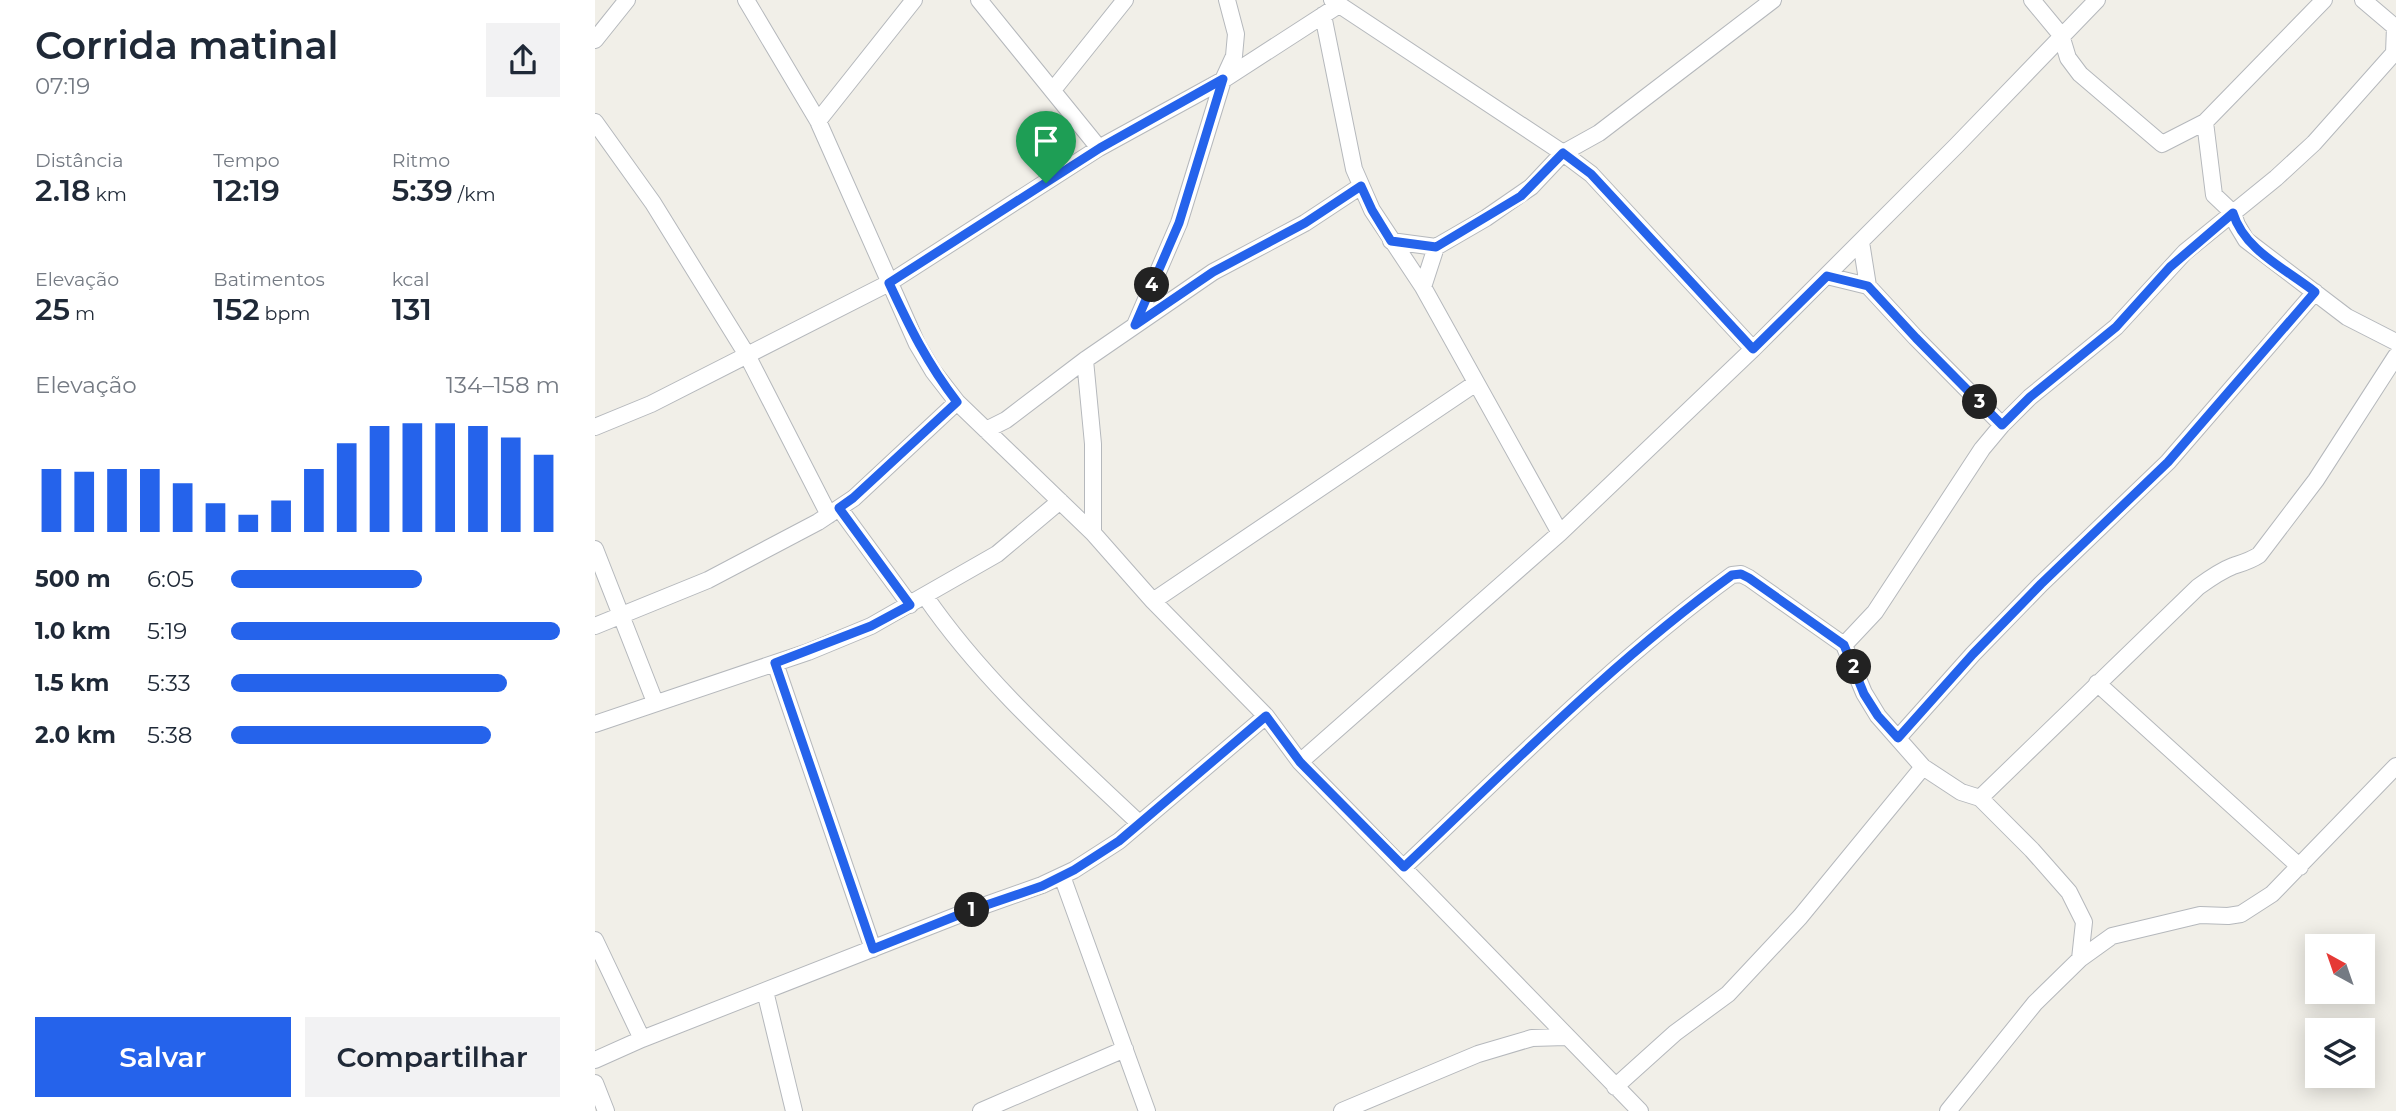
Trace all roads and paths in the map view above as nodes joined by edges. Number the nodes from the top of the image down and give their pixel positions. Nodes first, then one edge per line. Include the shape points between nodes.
1 (627, 0) edge
2 (746, 0) edge
3 (914, 0) edge
4 (979, 0) edge
5 (1125, 0) edge
6 (1227, 0) edge
7 (1773, 0) edge
8 (2032, 0) edge
9 (2097, 0) edge
10 (2324, 0) edge
11 (2363, 0) edge
12 (1335, 3) edge
13 (1324, 15) junction
14 (2395, 27) edge
15 (2061, 35) junction
16 (595, 40) edge
17 (2395, 52) edge
18 (1223, 79) junction
19 (1053, 90) junction
20 (818, 121) junction
21 (595, 122) edge
22 (2205, 122) junction
23 (1100, 148) junction
24 (1563, 153) junction
25 (1361, 186) junction
26 (2233, 213) junction
27 (1391, 241) junction
28 (1861, 242) junction
29 (1436, 247) junction
30 (1827, 276) junction
31 (889, 283) junction
32 (1868, 286) junction
33 (1423, 287) junction
34 (2315, 292) junction
35 (1135, 325) junction
36 (2396, 342) edge
37 (1753, 349) junction
38 (747, 355) junction
39 (2396, 356) edge
40 (1085, 360) junction
41 (1476, 383) junction
42 (957, 402) junction
43 (2002, 425) junction
44 (595, 427) edge
45 (986, 430) junction
46 (1061, 501) junction
47 (834, 512) junction
48 (1093, 533) junction
49 (1560, 533) junction
50 (595, 549) edge
51 (925, 596) junction
52 (1153, 601) junction
53 (910, 605) junction
54 (622, 617) junction
55 (595, 626) edge
56 (1844, 645) junction
57 (775, 663) junction
58 (2097, 683) junction
59 (655, 702) junction
60 (1266, 716) junction
61 (595, 724) edge
62 (1898, 738) junction
63 (1300, 762) junction
64 (2396, 766) edge
65 (1923, 767) junction
66 (1980, 798) junction
67 (1139, 823) junction
68 (1404, 867) junction
69 (2300, 867) junction
70 (1062, 876) junction
71 (595, 940) edge
72 (873, 949) junction
73 (2080, 959) junction
74 (765, 991) junction
75 (1541, 1010) junction
76 (1566, 1037) junction
77 (1532, 1038) junction
78 (642, 1039) junction
79 (1125, 1049) junction
80 (595, 1060) edge
81 (595, 1083) edge
82 (1615, 1087) junction
83 (606, 1111) edge
84 (793, 1111) edge
85 (981, 1111) edge
86 (1147, 1111) edge
87 (1342, 1111) edge
88 (1640, 1111) edge
89 (1948, 1111) edge

1 - 16 street
2 - 20 street
3 - 20 street
4 - 19 street
5 - 19 street
6 - 18 street via 1236,33 1234,56
7 - 24 street via 1599,134
8 - 15 street
9 - 15 street
10 - 22 street
11 - 14 street
12 - 13 street
12 - 24 street
13 - 18 street
13 - 25 street
14 - 17 street
15 - 22 street via 2068,58 2080,74 2162,144
15 - 28 street
17 - 26 street via 2314,143
18 - 23 street
18 - 35 street via 1179,223
19 - 23 street
20 - 31 street
21 - 38 street via 653,202
22 - 26 street via 2214,195
23 - 31 street
24 - 29 street via 1521,196
24 - 37 street via 1591,174
25 - 27 street
25 - 35 street via 1305,223 1213,272
26 - 34 street via 2246,240
26 - 43 street via 2170,267 2116,327
27 - 29 street
27 - 33 street
28 - 30 street
28 - 32 street
29 - 33 street
30 - 32 street
30 - 37 street
31 - 38 street
31 - 42 street via 917,344
32 - 43 street
33 - 41 street
34 - 36 street via 2347,317
34 - 62 street via 2168,462 1992,634
35 - 40 street
37 - 49 street
38 - 44 street
38 - 47 street
39 - 58 street via 2316,480 2259,555 2198,587
40 - 45 street
40 - 48 street via 1093,444
41 - 49 street
41 - 52 street
42 - 45 street
42 - 47 street
43 - 56 street via 1875,612
45 - 46 street
46 - 48 street
46 - 51 street via 997,554
47 - 53 street
47 - 54 street via 708,580
48 - 52 street
49 - 63 street
50 - 54 street
51 - 53 street
51 - 67 street via 989,675
52 - 60 street
53 - 57 street via 871,626
54 - 55 street
54 - 59 street
56 - 62 street via 1864,694
56 - 68 street via 1749,578 1732,575 1584,697
57 - 59 street
57 - 72 street
58 - 66 street
58 - 69 street
59 - 61 street
60 - 63 street
60 - 67 street
62 - 65 street
63 - 68 street
64 - 69 street
65 - 66 street via 1961,792
65 - 82 street via 1800,917 1728,994 1675,1033
66 - 73 street via 2069,892 2084,922
67 - 70 street
68 - 75 street
69 - 73 street via 2272,894 2241,914 2200,915 2112,936
70 - 72 street
70 - 79 street
71 - 78 street
72 - 74 street
73 - 89 street via 2035,1003
74 - 78 street
74 - 84 street
75 - 76 street
75 - 77 street
76 - 77 street
76 - 82 street
77 - 87 street via 1478,1054
78 - 80 street
79 - 85 street
79 - 86 street
81 - 83 street
82 - 88 street

